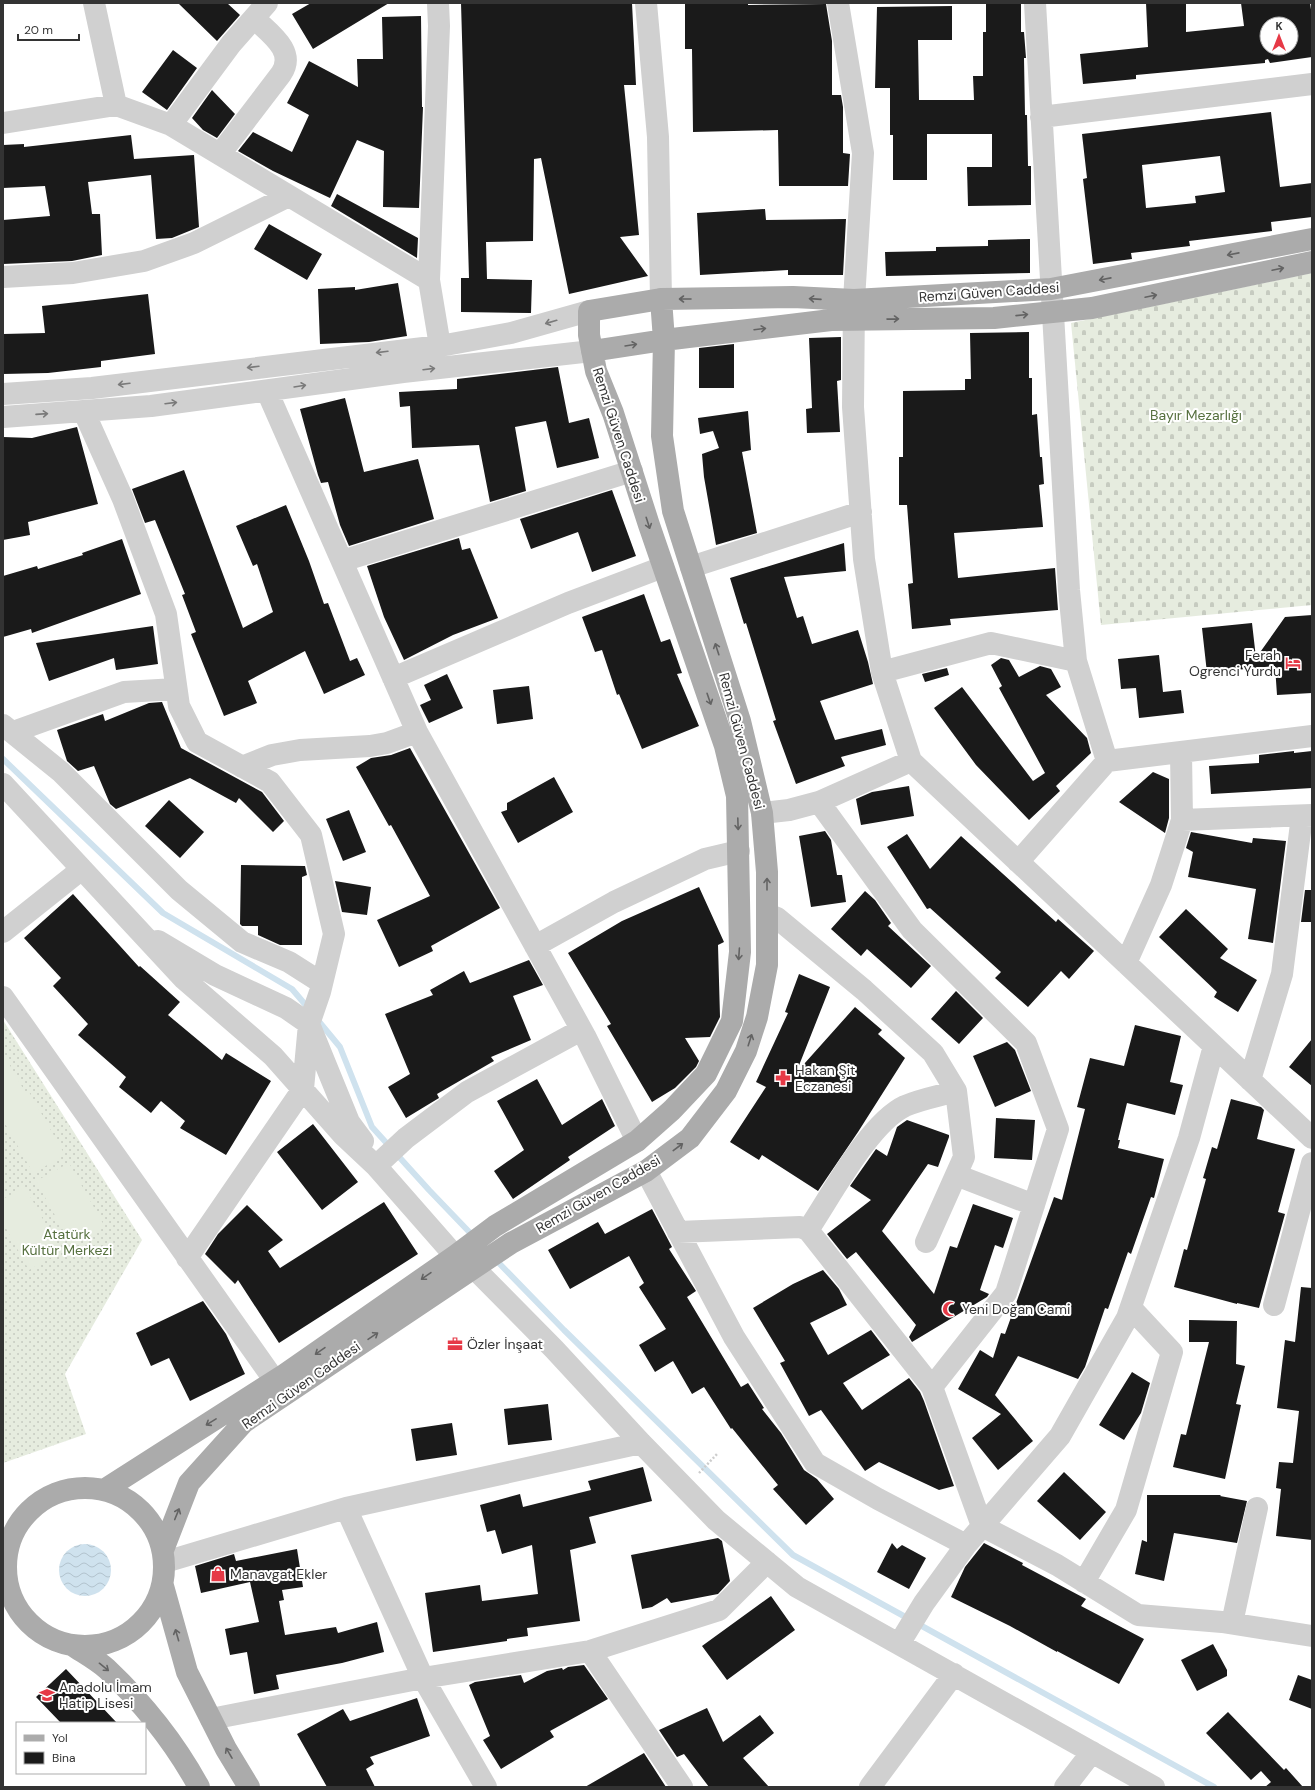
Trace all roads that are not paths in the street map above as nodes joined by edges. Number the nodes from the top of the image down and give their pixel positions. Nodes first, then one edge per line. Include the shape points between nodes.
1 (94, 3) edge
2 (438, 3) edge
3 (646, 3) edge
4 (838, 3) edge
5 (1035, 3) edge
6 (261, 10) edge
7 (1312, 84) edge
8 (116, 105) junction
9 (1041, 117) junction
10 (3, 123) edge
11 (171, 125) junction
12 (220, 154) junction
13 (289, 196) junction
14 (1312, 238) edge
15 (1312, 262) edge
16 (3, 277) edge
17 (429, 280) junction
18 (1051, 289) junction
19 (661, 299) junction
20 (854, 310) junction
21 (589, 311) junction
22 (1053, 312) junction
23 (664, 340) junction
24 (440, 346) junction
25 (592, 351) junction
26 (267, 391) junction
27 (3, 394) edge
28 (84, 412) junction
29 (3, 417) edge
30 (632, 471) junction
31 (861, 512) junction
32 (342, 561) junction
33 (663, 567) junction
34 (691, 567) junction
35 (1076, 661) junction
36 (882, 672) junction
37 (393, 678) junction
38 (176, 688) junction
39 (8, 728) edge
40 (417, 732) junction
41 (1312, 736) edge
42 (1180, 752) junction
43 (911, 761) junction
44 (1107, 761) junction
45 (242, 767) junction
46 (3, 784) edge
47 (819, 802) junction
48 (762, 813) junction
49 (1307, 816) edge
50 (1182, 820) junction
51 (739, 851) junction
52 (1018, 862) junction
53 (82, 869) junction
54 (767, 914) junction
55 (135, 926) junction
56 (3, 932) edge
57 (535, 946) junction
58 (1126, 963) junction
59 (321, 988) junction
60 (3, 997) edge
61 (309, 1022) junction
62 (581, 1030) junction
63 (1214, 1046) junction
64 (1250, 1080) junction
65 (303, 1089) junction
66 (956, 1091) junction
67 (1312, 1138) edge
68 (636, 1141) junction
69 (375, 1163) junction
70 (1312, 1163) edge
71 (646, 1171) junction
72 (956, 1175) junction
73 (1034, 1205) junction
74 (808, 1230) junction
75 (678, 1232) junction
76 (926, 1242) dead end
77 (462, 1250) junction
78 (188, 1258) junction
79 (479, 1265) junction
80 (1274, 1305) dead end
81 (1131, 1308) junction
82 (275, 1381) junction
83 (932, 1387) junction
84 (641, 1443) junction
85 (104, 1490) junction
86 (346, 1508) junction
87 (1257, 1508) dead end
88 (27, 1513) junction
89 (3, 1519) edge
90 (982, 1526) junction
91 (966, 1544) junction
92 (164, 1556) junction
93 (767, 1562) junction
94 (1084, 1582) junction
95 (163, 1586) junction
96 (8, 1598) edge
97 (1232, 1624) junction
98 (903, 1636) junction
99 (1312, 1636) edge
100 (72, 1645) junction
101 (590, 1651) junction
102 (954, 1674) junction
103 (422, 1678) junction
104 (211, 1719) junction
105 (1092, 1752) junction
106 (199, 1787) edge
107 (248, 1787) edge
108 (486, 1787) edge
109 (682, 1787) edge
110 (870, 1787) edge
111 (1064, 1787) edge
112 (1154, 1787) edge

1 - 8 street
2 - 17 street
3 - 19 street via 658,137
4 - 20 street via 863,153
5 - 9 street
6 - 11 street via 231,44
6 - 12 street via 284,49 285,68
7 - 9 street
8 - 10 street
8 - 11 street
9 - 18 street
11 - 12 street
12 - 13 street
13 - 16 street via 194,243 144,260 73,273
13 - 17 street
14 -> 18 main road, Remzi Güven Caddesi
22 -> 15 main road, Remzi Güven Caddesi via 1092,308
17 - 24 street
18 - 20 main road, Remzi Güven Caddesi
18 - 22 street
20 -> 19 main road, Remzi Güven Caddesi via 793,297
19 - 21 main road, Remzi Güven Caddesi
19 - 23 main road, Remzi Güven Caddesi
20 -> 22 main road, Remzi Güven Caddesi via 994,318
23 -> 20 main road, Remzi Güven Caddesi via 831,320
20 - 31 street via 853,408
21 -> 24 street via 511,333
21 - 25 main road, Remzi Güven Caddesi
22 - 35 street via 1069,590
25 -> 23 main road, Remzi Güven Caddesi
23 - 34 main road, Remzi Güven Caddesi via 662,436 674,511
24 -> 27 street via 92,388
26 -> 25 street via 411,371
25 - 30 main road, Remzi Güven Caddesi via 596,371
28 -> 26 street
26 - 32 street
29 -> 28 street
28 - 38 street via 123,499 166,614
30 - 32 street
30 -> 33 main road, Remzi Güven Caddesi
31 - 34 street
31 - 36 street via 864,559
32 - 37 street
33 - 37 street
33 -> 51 main road, Remzi Güven Caddesi via 725,746 738,796
48 -> 34 main road, Remzi Güven Caddesi via 740,721
35 - 36 street via 991,643
35 - 44 street
36 - 43 street
37 - 40 street
38 - 39 street via 124,692
38 - 45 street via 179,706 197,742
39 - 59 street via 61,772 179,890 242,942 289,962
40 - 45 street via 370,746 272,754
40 - 57 street
41 - 42 street
42 - 44 street
42 - 50 street
43 - 47 street
43 - 52 street
44 - 52 street
45 - 59 street via 270,782 311,836 334,934
46 - 53 street
47 - 48 street via 789,810
47 - 73 street via 912,930 1026,1043 1058,1130
54 -> 48 main road, Remzi Güven Caddesi via 767,872
49 - 50 street
49 - 64 street via 1282,974
50 - 58 street via 1161,885
51 - 57 street via 706,859 614,902
51 -> 68 main road, Remzi Güven Caddesi via 740,952 732,1021 706,1074 672,1110
52 - 58 street
53 - 55 street
53 - 56 street
54 - 66 street via 777,918 864,990 933,1053
71 -> 54 main road, Remzi Güven Caddesi via 690,1138 726,1091 746,1051 758,1017 767,966
55 - 61 street via 215,975 286,1008
55 - 65 street via 184,979 273,1056
57 - 62 street
58 - 63 street
59 - 61 street
60 - 78 street
61 - 65 street
61 - 69 street via 350,1122 370,1150
62 - 68 street
62 - 69 street via 467,1092
63 - 64 street
63 - 81 street via 1189,1138
64 - 67 street
65 - 69 street via 344,1135
65 - 78 street
66 - 72 street via 964,1157
66 - 74 street via 906,1106 888,1117 865,1142
68 - 77 main road, Remzi Güven Caddesi via 494,1226
69 - 77 street
70 - 80 street
71 - 75 street
71 - 79 main road, Remzi Güven Caddesi via 512,1243
72 - 73 street
72 - 76 street
73 - 83 street via 1006,1293
74 - 75 street via 800,1227
74 - 83 street
75 - 91 street via 734,1337 815,1462 878,1499
77 - 79 street
77 -> 82 main road, Remzi Güven Caddesi
78 - 82 street
79 - 84 street
92 -> 79 main road, Remzi Güven Caddesi via 189,1483 244,1422
81 - 90 street via 1060,1436
81 - 94 street via 1172,1352 1126,1510
82 -> 85 main road, Remzi Güven Caddesi
83 - 90 street
84 - 86 street
84 - 93 street via 716,1520
85 - 88 main road via 83,1487 62,1491 43,1500
85 - 92 main road via 123,1497 139,1508 152,1524
86 - 92 street
86 - 103 street
87 - 97 street
88 - 89 main road
88 - 96 main road via 16,1528 9,1545 6,1563
90 - 91 street
90 - 94 street
91 - 98 street
92 - 95 main road
93 - 98 street via 797,1587
93 - 101 street via 719,1610
94 - 97 street via 1138,1615
95 - 100 main road via 154,1608 138,1626 118,1638 96,1645
104 -> 95 main road via 188,1672
96 - 100 main road via 32,1625 48,1636
97 - 99 street
98 - 102 street
100 -> 106 main road via 106,1669 158,1723 184,1759
101 - 103 street
101 - 109 street
102 - 105 street
102 - 110 street
103 - 104 street
103 - 108 street
107 -> 104 main road
105 - 111 street
105 - 112 street

